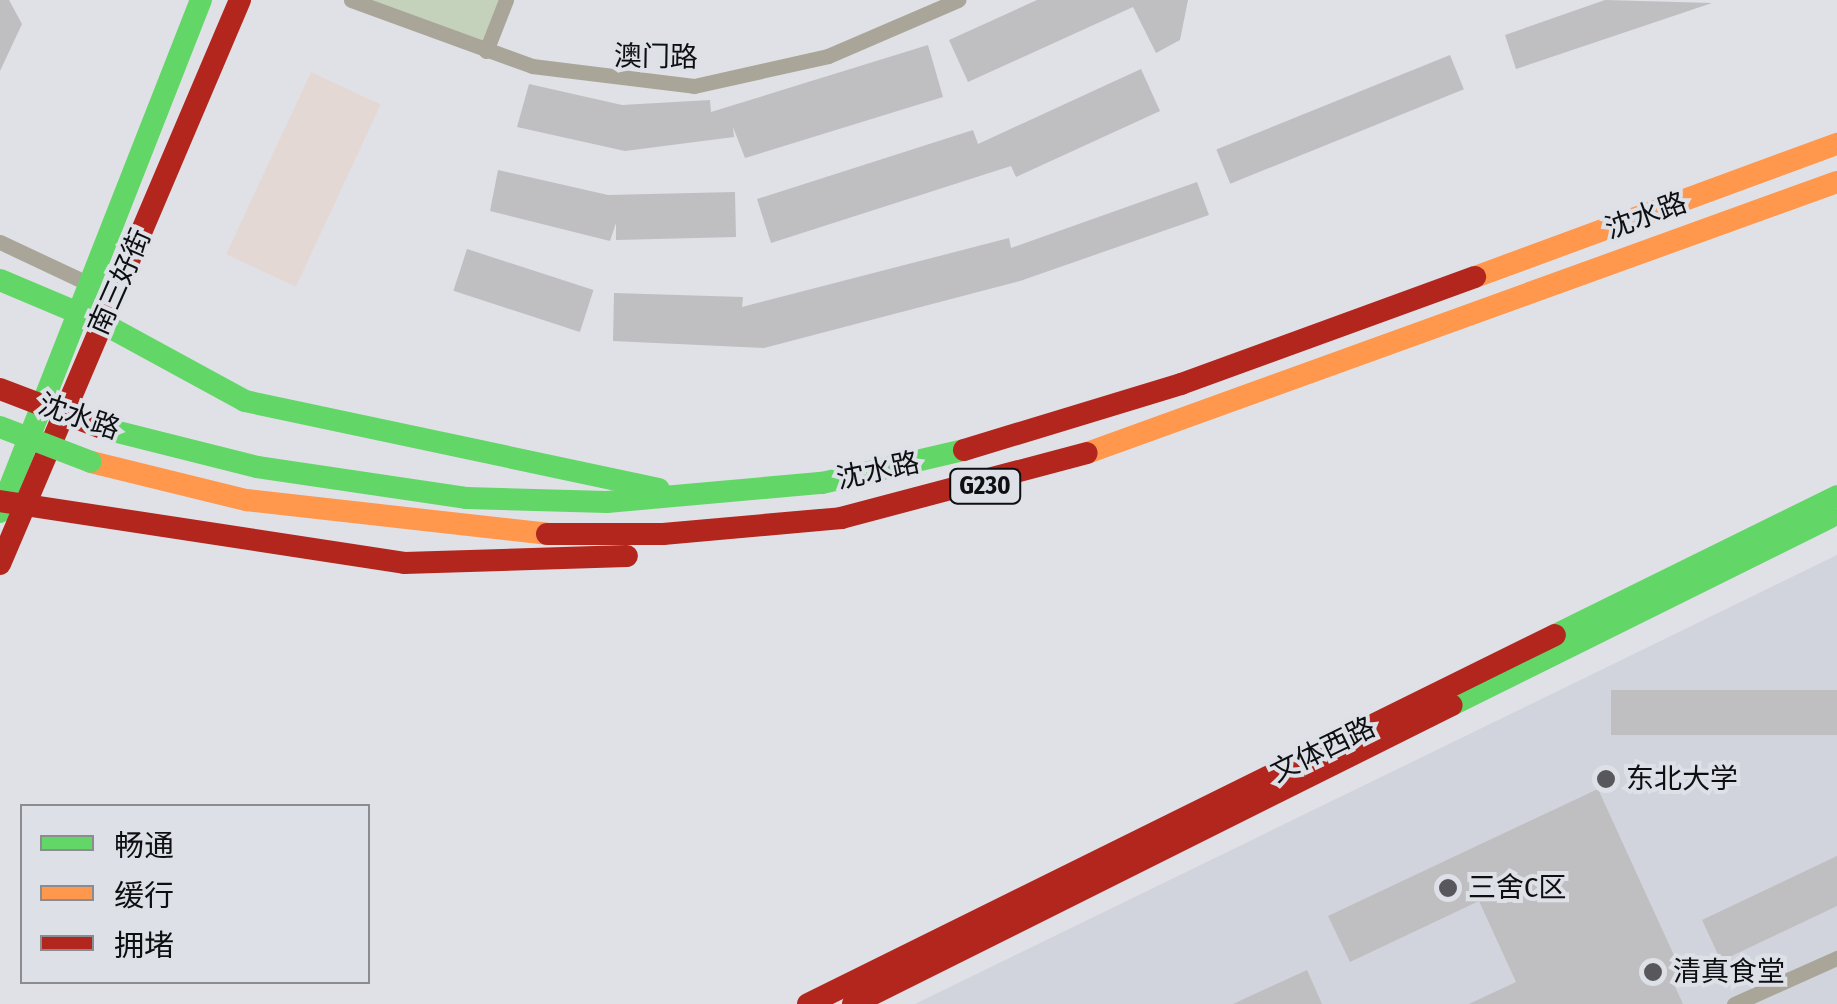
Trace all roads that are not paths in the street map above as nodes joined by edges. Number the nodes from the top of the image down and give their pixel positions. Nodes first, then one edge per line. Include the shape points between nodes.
1 (201, 0) edge
2 (240, 0) edge
3 (351, 0) edge
4 (506, 0) edge
5 (958, 0) edge
6 (486, 51) junction
7 (1837, 144) edge
8 (1837, 182) edge
9 (0, 242) edge
10 (0, 280) edge
11 (87, 283) junction
12 (78, 312) junction
13 (102, 323) junction
14 (0, 388) edge
15 (0, 428) edge
16 (1837, 496) edge
17 (689, 497) junction
18 (6, 505) edge
19 (1837, 514) edge
20 (772, 527) junction
21 (0, 564) edge
22 (1837, 958) edge
23 (1773, 987) junction
24 (808, 1004) edge
25 (853, 1004) edge
26 (1734, 1004) edge
27 (1781, 1004) edge

1 - 11 main road
2 - 13 main road, 南三好街
3 - 6 street, 澳门路
4 - 6 street
5 - 6 street, 澳门路 via 828,56 694,86 601,80
7 - 17 main road, 沈水路 / G230 via 1087,415 852,476
8 - 20 main road, 沈水路 / G230 via 1051,467 873,512
9 - 11 street
10 - 12 main road
11 - 12 main road
12 - 13 main road
12 - 18 main road
13 - 17 main road via 245,401 509,451
13 - 18 main road, 南三好街
14 - 17 main road, 沈水路 / G230, bridge via 102,428 257,467 466,498
15 - 20 main road, 沈水路 / G230, bridge via 91,462 246,500 424,527 590,536
16 - 24 main road, 文体西路
18 - 20 main road via 404,563 626,556
18 - 21 main road, 南三好街
19 - 25 main road, 文体西路
22 - 23 street
23 - 26 street
23 - 27 street

